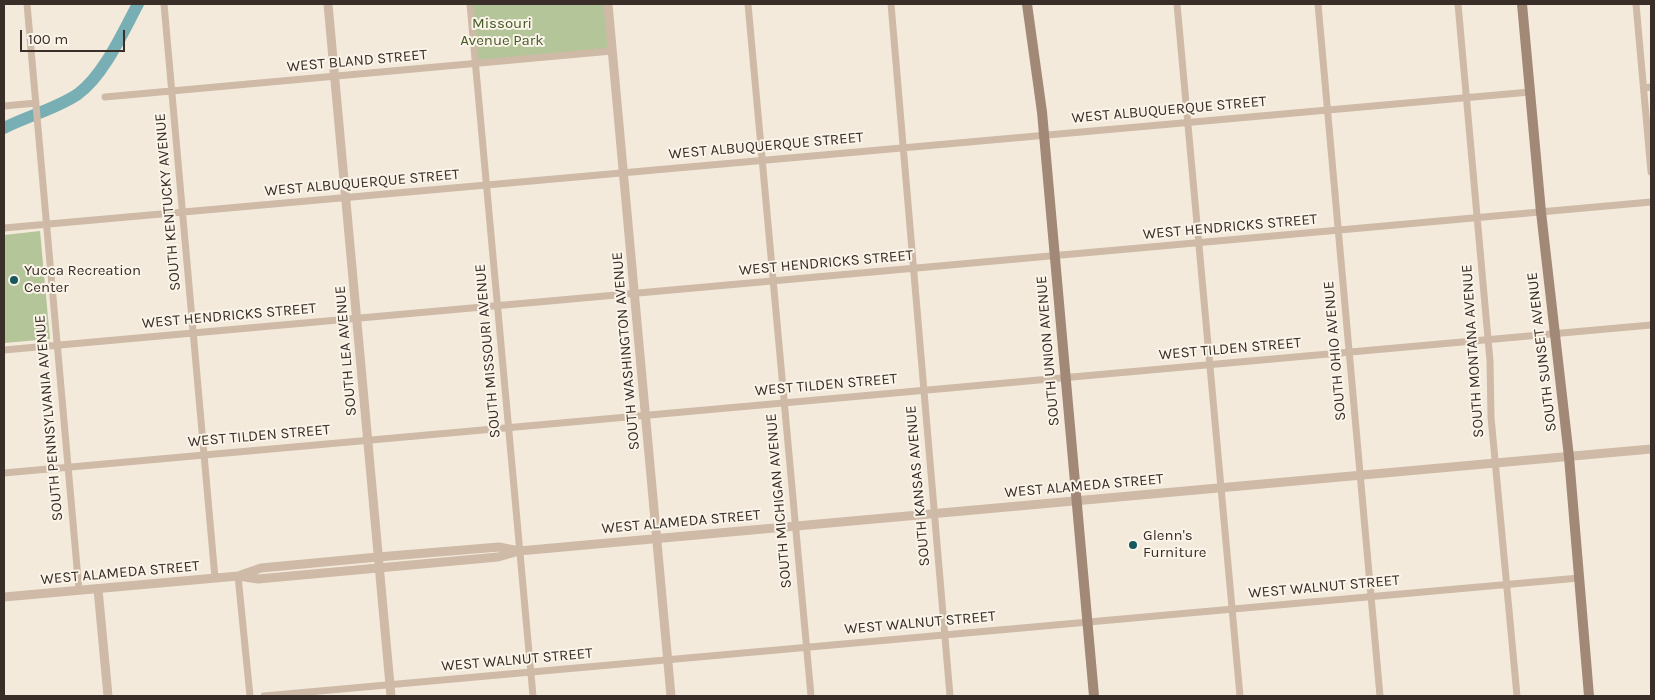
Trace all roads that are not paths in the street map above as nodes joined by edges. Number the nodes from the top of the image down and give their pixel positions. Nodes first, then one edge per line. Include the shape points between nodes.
1 (26, 4) edge
2 (164, 4) edge
3 (328, 4) edge
4 (470, 4) edge
5 (608, 4) edge
6 (748, 4) edge
7 (891, 4) edge
8 (1027, 4) edge
9 (1177, 4) edge
10 (1318, 4) edge
11 (1458, 4) edge
12 (1522, 4) edge
13 (1636, 4) edge
14 (612, 51) junction
15 (475, 64) junction
16 (335, 76) junction
17 (1647, 87) edge
18 (172, 92) junction
19 (1530, 92) junction
20 (105, 97) dead end
21 (1466, 97) junction
22 (36, 103) junction
23 (4, 106) edge
24 (1327, 110) junction
25 (1188, 122) junction
26 (1044, 136) junction
27 (902, 148) junction
28 (762, 160) junction
29 (1651, 172) edge
30 (624, 173) junction
31 (486, 185) junction
32 (346, 198) junction
33 (1651, 202) edge
34 (1541, 212) junction
35 (183, 213) junction
36 (1477, 218) junction
37 (46, 225) junction
38 (4, 228) edge
39 (1338, 231) junction
40 (1199, 243) junction
41 (1054, 256) junction
42 (912, 269) junction
43 (774, 282) junction
44 (634, 294) junction
45 (497, 306) junction
46 (357, 319) junction
47 (1651, 325) edge
48 (194, 333) junction
49 (1555, 333) junction
50 (1488, 340) junction
51 (57, 346) junction
52 (4, 350) edge
53 (1349, 352) junction
54 (1210, 364) junction
55 (1065, 377) junction
56 (923, 390) junction
57 (784, 402) junction
58 (645, 415) junction
59 (508, 427) junction
60 (368, 440) junction
61 (1651, 449) edge
62 (205, 455) junction
63 (1569, 456) junction
64 (1496, 463) junction
65 (68, 467) junction
66 (4, 473) edge
67 (1360, 475) junction
68 (1221, 488) junction
69 (1076, 501) junction
70 (934, 514) junction
71 (796, 526) junction
72 (656, 538) junction
73 (519, 551) junction
74 (378, 557) junction
75 (379, 568) junction
76 (238, 576) junction
77 (216, 578) junction
78 (1579, 578) junction
79 (1507, 585) junction
80 (98, 588) junction
81 (79, 590) junction
82 (4, 597) edge
83 (1371, 597) junction
84 (1232, 609) junction
85 (1087, 622) junction
86 (945, 635) junction
87 (806, 648) junction
88 (667, 660) junction
89 (531, 672) junction
90 (390, 685) junction
91 (108, 696) edge
92 (250, 696) edge
93 (264, 696) edge
94 (391, 696) edge
95 (533, 696) edge
96 (670, 696) edge
97 (811, 696) edge
98 (950, 696) edge
99 (1094, 696) edge
100 (1240, 696) edge
101 (1380, 696) edge
102 (1517, 696) edge
103 (1589, 696) edge

1 - 22 street, SOUTH PENNSYLVANIA AVENUE
2 - 18 street, SOUTH KENTUCKY AVENUE
3 - 16 street, SOUTH LEA AVENUE
4 - 15 street, SOUTH MISSOURI AVENUE
5 - 14 street, SOUTH WASHINGTON AVENUE
6 - 28 street, SOUTH MICHIGAN AVENUE
7 - 27 street, SOUTH KANSAS AVENUE
8 - 26 main road, SOUTH UNION AVENUE
9 - 25 street
10 - 24 street, SOUTH OHIO AVENUE
11 - 21 street, SOUTH MONTANA AVENUE
12 - 19 main road, SOUTH SUNSET AVENUE
13 - 17 street
14 - 15 street, WEST BLAND STREET
14 - 30 street, SOUTH WASHINGTON AVENUE
15 - 16 street, WEST BLAND STREET
15 - 31 street, SOUTH MISSOURI AVENUE
16 - 18 street, WEST BLAND STREET
16 - 32 street, SOUTH LEA AVENUE
17 - 29 street
18 - 20 street, WEST BLAND STREET
18 - 35 street, SOUTH KENTUCKY AVENUE
19 - 21 street, WEST ALBUQUERQUE STREET
19 - 34 main road, SOUTH SUNSET AVENUE
21 - 24 street, WEST ALBUQUERQUE STREET
21 - 36 street, SOUTH MONTANA AVENUE
22 - 23 street
22 - 37 street, SOUTH PENNSYLVANIA AVENUE
24 - 25 street, WEST ALBUQUERQUE STREET
24 - 39 street, SOUTH OHIO AVENUE
25 - 26 street, WEST ALBUQUERQUE STREET
25 - 40 street
26 - 27 street, WEST ALBUQUERQUE STREET
26 - 41 main road, SOUTH UNION AVENUE
27 - 28 street, WEST ALBUQUERQUE STREET
27 - 42 street, SOUTH KANSAS AVENUE
28 - 30 street, WEST ALBUQUERQUE STREET
28 - 43 street, SOUTH MICHIGAN AVENUE
30 - 31 street, WEST ALBUQUERQUE STREET
30 - 44 street, SOUTH WASHINGTON AVENUE
31 - 32 street, WEST ALBUQUERQUE STREET
31 - 45 street, SOUTH MISSOURI AVENUE
32 - 35 street, WEST ALBUQUERQUE STREET
32 - 46 street, SOUTH LEA AVENUE
33 - 34 street, WEST HENDRICKS STREET
34 - 36 street, WEST HENDRICKS STREET
34 - 49 main road, SOUTH SUNSET AVENUE
35 - 37 street, WEST ALBUQUERQUE STREET
35 - 48 street, SOUTH KENTUCKY AVENUE
36 - 39 street, WEST HENDRICKS STREET
36 - 50 street, SOUTH MONTANA AVENUE
37 - 38 street, WEST ALBUQUERQUE STREET
37 - 51 street, SOUTH PENNSYLVANIA AVENUE
39 - 40 street, WEST HENDRICKS STREET
39 - 53 street, SOUTH OHIO AVENUE
40 - 41 street, WEST HENDRICKS STREET
40 - 54 street
41 - 42 street, WEST HENDRICKS STREET
41 - 55 main road, SOUTH UNION AVENUE
42 - 43 street, WEST HENDRICKS STREET
42 - 56 street, SOUTH KANSAS AVENUE
43 - 44 street, WEST HENDRICKS STREET
43 - 57 street, SOUTH MICHIGAN AVENUE
44 - 45 street, WEST HENDRICKS STREET
44 - 58 street, SOUTH WASHINGTON AVENUE
45 - 46 street, WEST HENDRICKS STREET
45 - 59 street, SOUTH MISSOURI AVENUE
46 - 48 street, WEST HENDRICKS STREET
46 - 60 street, SOUTH LEA AVENUE
47 - 49 street, WEST TILDEN STREET
48 - 51 street, WEST HENDRICKS STREET
48 - 62 street, SOUTH KENTUCKY AVENUE
49 - 50 street, WEST TILDEN STREET
49 - 63 main road, SOUTH SUNSET AVENUE
50 - 53 street, WEST TILDEN STREET
50 - 64 street, SOUTH MONTANA AVENUE
51 - 52 street, WEST HENDRICKS STREET
51 - 65 street, SOUTH PENNSYLVANIA AVENUE
53 - 54 street, WEST TILDEN STREET
53 - 67 street, SOUTH OHIO AVENUE
54 - 55 street, WEST TILDEN STREET
54 - 68 street
55 - 56 street, WEST TILDEN STREET
55 - 69 main road, SOUTH UNION AVENUE
56 - 57 street, WEST TILDEN STREET
56 - 70 street, SOUTH KANSAS AVENUE
57 - 58 street, WEST TILDEN STREET
57 - 71 street, SOUTH MICHIGAN AVENUE
58 - 59 street, WEST TILDEN STREET
58 - 72 street, SOUTH WASHINGTON AVENUE
59 - 60 street, WEST TILDEN STREET
59 - 73 street, SOUTH MISSOURI AVENUE
60 - 62 street, WEST TILDEN STREET
60 - 74 street, SOUTH LEA AVENUE
61 - 63 street, WEST ALAMEDA STREET
62 - 65 street, WEST TILDEN STREET
62 - 77 street, SOUTH KENTUCKY AVENUE
63 - 64 street, WEST ALAMEDA STREET
63 - 78 main road, SOUTH SUNSET AVENUE
64 - 67 street, WEST ALAMEDA STREET
64 - 79 street, SOUTH MONTANA AVENUE
65 - 66 street, WEST TILDEN STREET
65 - 81 street, SOUTH PENNSYLVANIA AVENUE
67 - 68 street, WEST ALAMEDA STREET
67 - 83 street, SOUTH OHIO AVENUE
68 - 69 street, WEST ALAMEDA STREET
68 - 84 street
69 - 70 street, WEST ALAMEDA STREET
69 - 85 main road, SOUTH UNION AVENUE
70 - 71 street, WEST ALAMEDA STREET
70 - 86 street, SOUTH KANSAS AVENUE
71 - 72 street, WEST ALAMEDA STREET
71 - 87 street, SOUTH MICHIGAN AVENUE
72 - 73 street, WEST ALAMEDA STREET
72 - 88 street, SOUTH WASHINGTON AVENUE
73 - 74 street, WEST ALAMEDA STREET via 499,546
73 - 75 street, WEST ALAMEDA STREET via 498,557
73 - 89 street, SOUTH MISSOURI AVENUE
74 - 75 street, SOUTH LEA AVENUE
74 - 76 street, WEST ALAMEDA STREET via 261,568
75 - 76 street, WEST ALAMEDA STREET via 258,579
75 - 90 street, SOUTH LEA AVENUE
76 - 77 street, WEST ALAMEDA STREET
76 - 92 street
77 - 80 street, WEST ALAMEDA STREET
78 - 79 street, WEST WALNUT STREET
78 - 103 main road, SOUTH SUNSET AVENUE
79 - 83 street, WEST WALNUT STREET
79 - 102 street, SOUTH MONTANA AVENUE
80 - 81 street, WEST ALAMEDA STREET
80 - 91 street
81 - 82 street, WEST ALAMEDA STREET
83 - 84 street, WEST WALNUT STREET
83 - 101 street, SOUTH OHIO AVENUE
84 - 85 street, WEST WALNUT STREET
84 - 100 street
85 - 86 street, WEST WALNUT STREET
85 - 99 main road, SOUTH UNION AVENUE
86 - 87 street, WEST WALNUT STREET
86 - 98 street, SOUTH KANSAS AVENUE
87 - 88 street, WEST WALNUT STREET
87 - 97 street, SOUTH MICHIGAN AVENUE
88 - 89 street, WEST WALNUT STREET
88 - 96 street, SOUTH WASHINGTON AVENUE
89 - 90 street, WEST WALNUT STREET
89 - 95 street, SOUTH MISSOURI AVENUE
90 - 93 street, WEST WALNUT STREET
90 - 94 street, SOUTH LEA AVENUE

